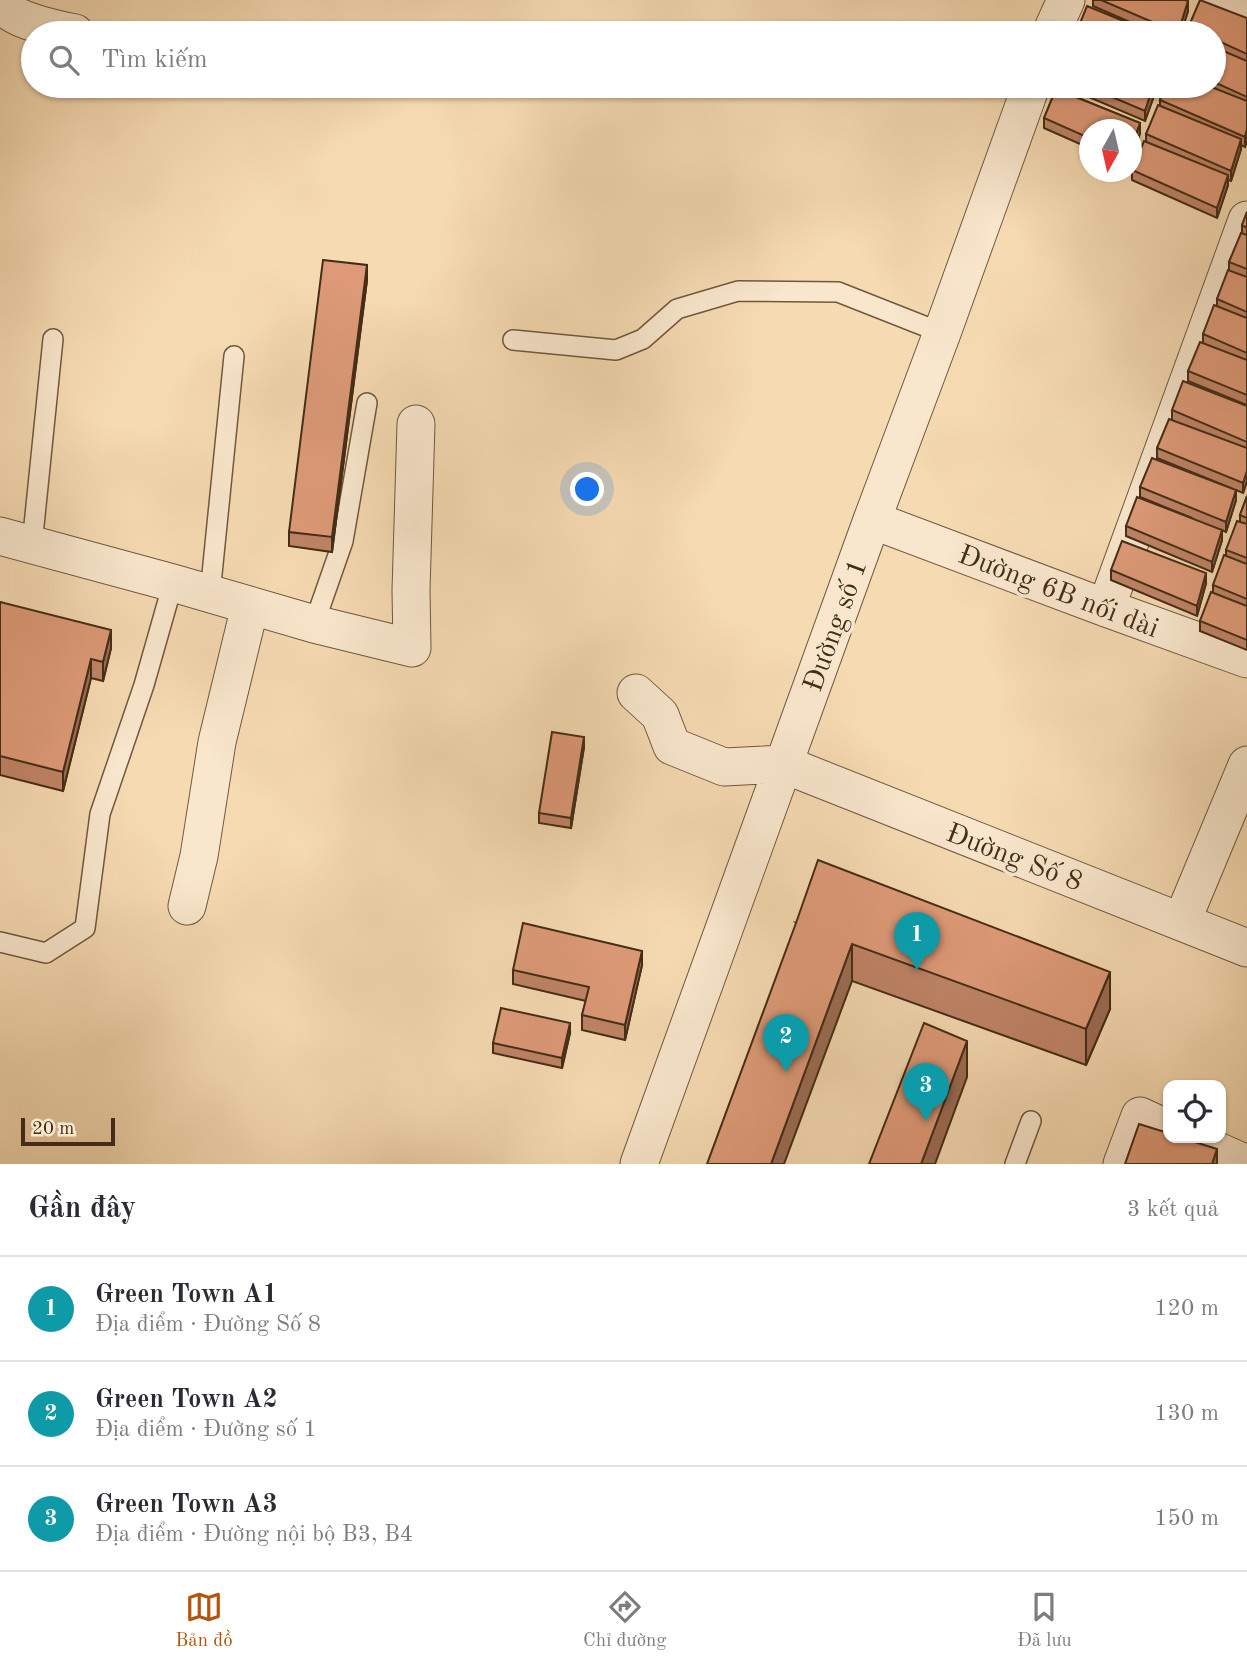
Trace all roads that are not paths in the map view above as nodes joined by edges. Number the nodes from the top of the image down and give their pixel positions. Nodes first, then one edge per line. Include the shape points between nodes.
1 (4, 0) edge
2 (1066, 0) edge
3 (1221, 0) edge
4 (1247, 10) edge
5 (31, 21) edge
6 (1056, 21) edge
7 (1027, 98) edge
8 (1247, 220) edge
9 (942, 333) junction
10 (53, 339) dead end
11 (513, 340) dead end
12 (234, 356) dead end
13 (367, 403) dead end
14 (416, 424) dead end
15 (872, 520) junction
16 (16, 541) edge
17 (173, 583) junction
18 (210, 594) junction
19 (250, 606) junction
20 (1106, 608) junction
21 (314, 624) junction
22 (1247, 659) edge
23 (636, 693) dead end
24 (783, 764) junction
25 (1247, 765) edge
26 (187, 906) dead end
27 (1182, 921) junction
28 (0, 942) edge
29 (1247, 948) edge
30 (1031, 1121) dead end
31 (1163, 1127) edge
32 (1199, 1143) edge
33 (639, 1164) edge
34 (1015, 1164) edge
35 (1122, 1164) edge
36 (1247, 1164) edge

1 - 5 street via 11,13
2 - 6 street
3 - 4 street
7 - 9 street, Đường số 1
8 - 20 street
9 - 11 lane via 838,292 738,290 677,309 643,339 616,350
9 - 15 street, Đường số 1
10 - 16 lane
12 - 18 lane
13 - 21 lane via 343,541
14 - 21 street via 412,648
15 - 20 street, Đường 6B nối dài
15 - 24 street, Đường số 1
16 - 17 street
17 - 18 street
17 - 28 lane via 100,814 85,928 46,953
18 - 19 street
19 - 21 street
19 - 26 street via 217,742
20 - 22 street, Đường 6B nối dài
23 - 24 street via 660,715 672,746 724,767
24 - 27 street, Đường Số 8
24 - 33 street, Đường số 1
25 - 27 street
27 - 29 street, Đường Số 8
30 - 34 lane
31 - 35 street via 1140,1116
32 - 36 street

